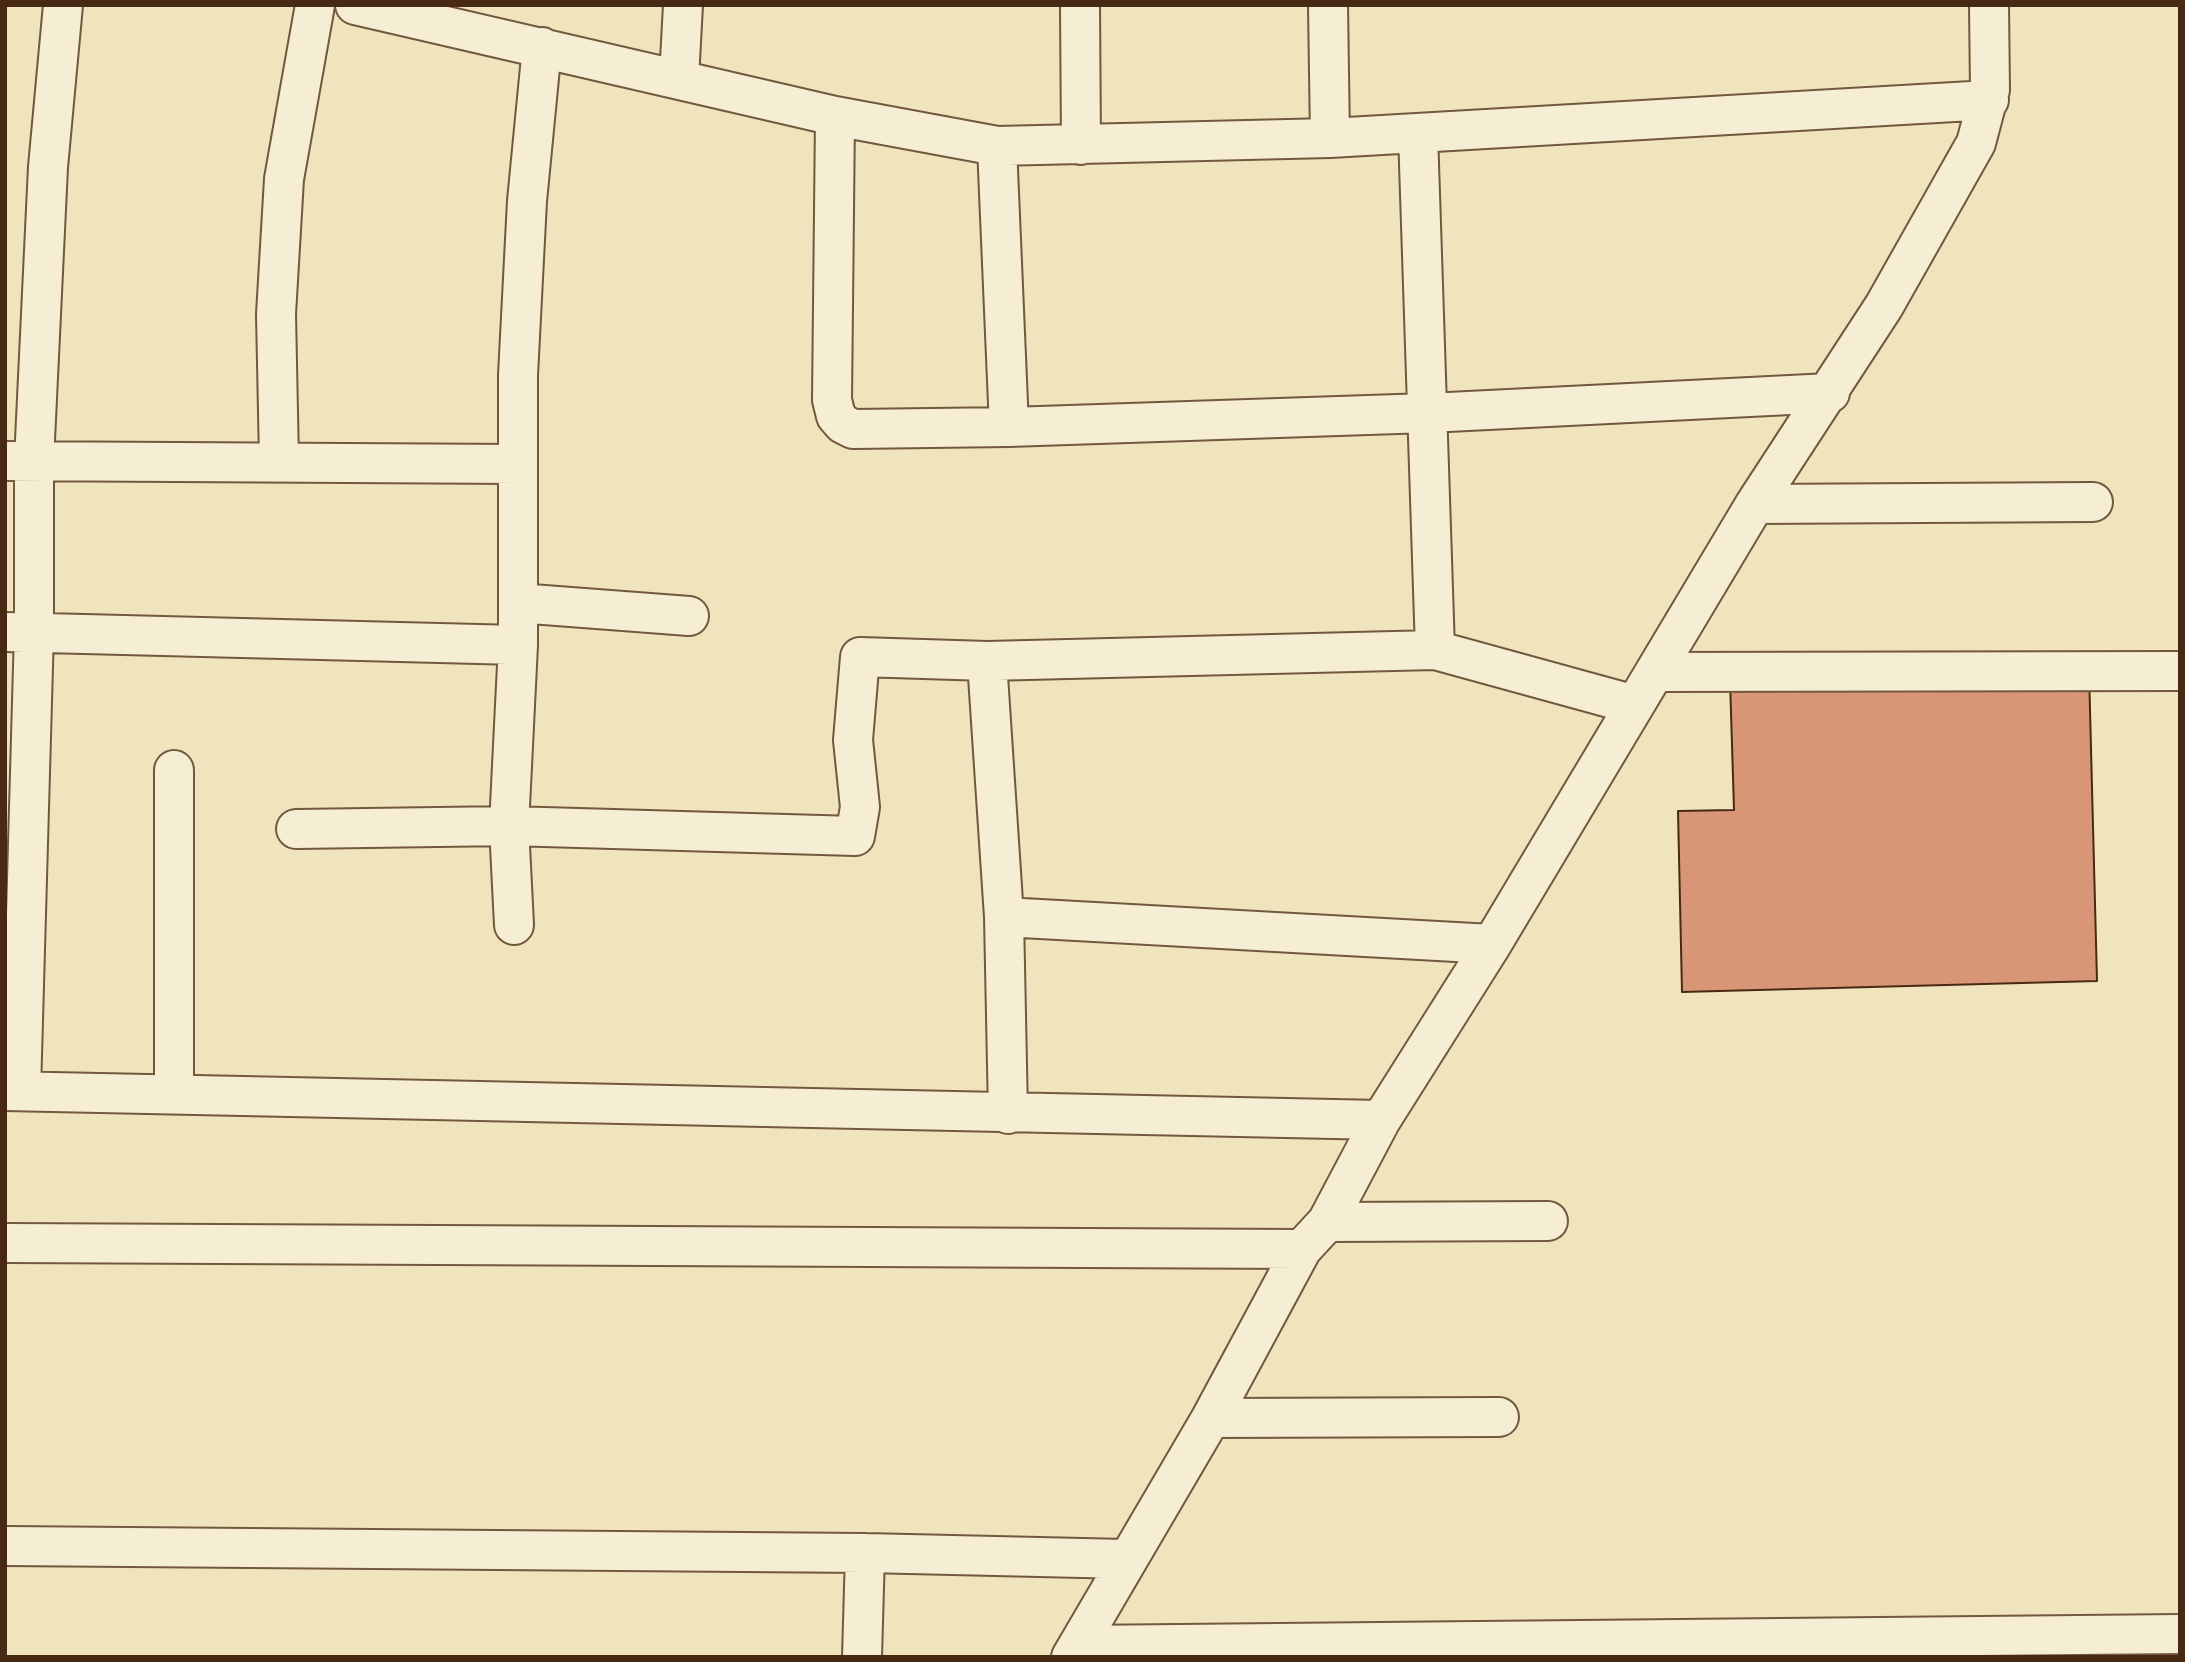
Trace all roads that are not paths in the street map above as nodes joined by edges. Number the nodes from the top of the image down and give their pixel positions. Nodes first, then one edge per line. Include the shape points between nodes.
1 (63, 5) edge
2 (315, 5) edge
3 (355, 5) edge
4 (683, 5) edge
5 (1080, 5) edge
6 (1328, 5) edge
7 (1989, 5) edge
8 (443, 15) edge
9 (542, 47) junction
10 (679, 79) junction
11 (1989, 100) junction
12 (835, 116) junction
13 (1418, 133) junction
14 (1330, 138) junction
15 (1081, 145) junction
16 (997, 146) junction
17 (1830, 393) junction
18 (1429, 414) junction
19 (1009, 427) junction
20 (20, 461) edge
21 (279, 461) junction
22 (517, 464) junction
23 (2093, 502) dead end
24 (1755, 504) junction
25 (518, 603) junction
26 (689, 616) dead end
27 (20, 632) edge
28 (518, 645) junction
29 (1435, 650) junction
30 (987, 661) junction
31 (2180, 671) edge
32 (1655, 672) junction
33 (1635, 705) junction
34 (174, 770) dead end
35 (509, 826) junction
36 (296, 829) dead end
37 (1004, 917) junction
38 (514, 925) dead end
39 (1492, 944) junction
40 (13, 1091) edge
41 (174, 1093) junction
42 (1008, 1114) junction
43 (1381, 1120) junction
44 (1548, 1221) dead end
45 (1315, 1236) junction
46 (5, 1243) edge
47 (1499, 1417) dead end
48 (1210, 1418) junction
49 (5, 1546) edge
50 (865, 1553) junction
51 (1126, 1559) junction
52 (2180, 1634) edge
53 (1400, 1649) edge
54 (1257, 1650) edge
55 (1075, 1651) edge
56 (862, 1657) edge

1 - 20 street
2 - 21 street via 284,179 276,314
3 - 8 street
4 - 10 street
5 - 15 street
6 - 14 street
7 - 11 street
8 - 9 street
9 - 10 street
9 - 22 street via 527,201
10 - 12 street
11 - 13 street
11 - 17 street via 1976,143
12 - 16 street
12 - 19 street via 832,400 836,416 843,424 867,430
13 - 14 street
13 - 18 street
14 - 15 street
15 - 16 street
16 - 19 street
17 - 18 street
17 - 24 street
18 - 19 street
18 - 29 street
20 - 21 street
20 - 27 street
21 - 22 street
22 - 25 street
23 - 24 street
24 - 32 street
25 - 26 street
25 - 28 street
27 - 28 street
27 - 40 street
28 - 35 street
29 - 30 street
29 - 33 street
30 - 35 street via 860,657 853,740 860,807 855,836
30 - 37 street
31 - 32 street
32 - 33 street
33 - 39 street
34 - 41 street
35 - 36 street
35 - 38 street
37 - 39 street
37 - 42 street
39 - 43 street
40 - 41 street
41 - 42 street
42 - 43 street
43 - 45 street
44 - 45 street
45 - 46 street
45 - 48 street
47 - 48 street
48 - 51 street
49 - 50 street
50 - 51 street
50 - 56 street
51 - 55 street
52 - 53 street
53 - 54 street
54 - 55 street

